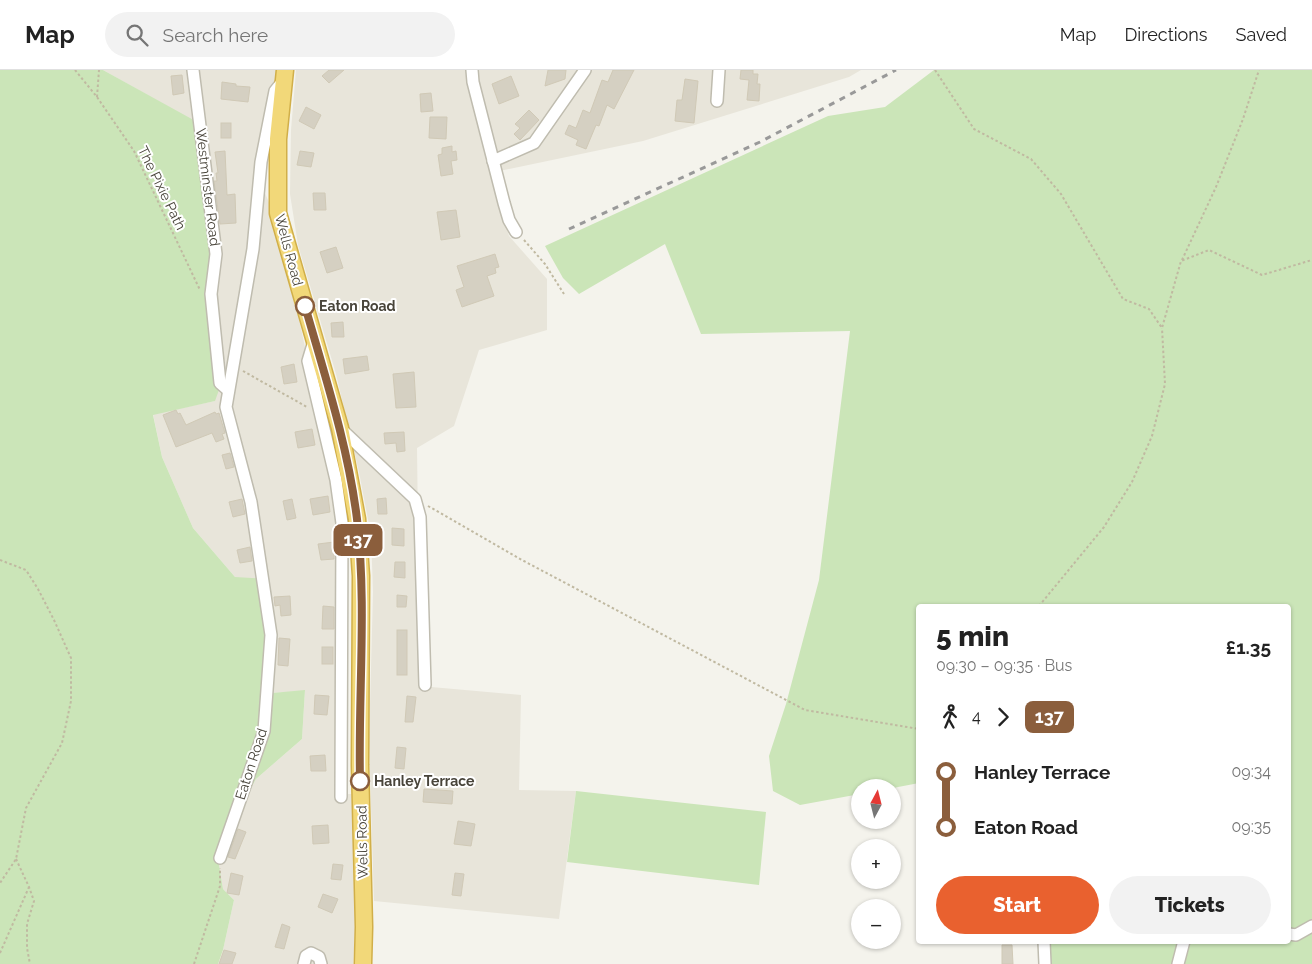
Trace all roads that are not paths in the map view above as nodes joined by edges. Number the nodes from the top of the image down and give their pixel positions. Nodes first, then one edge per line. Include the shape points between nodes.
1 (193, 70) edge
2 (472, 70) edge
3 (585, 70) edge
4 (719, 70) edge
5 (285, 75) edge
6 (717, 101) dead end
7 (493, 162) junction
8 (516, 232) road end
9 (314, 340) junction
10 (228, 390) junction
11 (340, 428) junction
12 (425, 685) dead end
13 (341, 797) dead end
14 (220, 858) road end
15 (1312, 926) edge
16 (1291, 934) edge
17 (1044, 944) edge
18 (1183, 944) edge
19 (304, 964) edge
20 (322, 964) edge
21 (363, 964) edge
22 (1045, 964) edge
23 (1178, 964) edge

1 - 10 street, Westminster Road via 216,254 211,294 220,383
2 - 7 street
3 - 7 street via 534,143
4 - 6 street
5 - 9 highway, Wells Road via 278,139 278,213
5 - 10 street, Eaton Road via 275,91 261,162 253,249
7 - 8 street via 509,220
9 - 11 highway, Wells Road
9 - 13 street via 308,360 336,480 342,523
10 - 14 street, Eaton Road via 226,408 251,502 271,636 264,731
11 - 12 street via 415,499 420,517
11 - 21 highway, Wells Road via 357,519 361,576
15 - 16 street
17 - 22 street
18 - 23 street
19 - 20 street via 306,956 311,953 319,957

